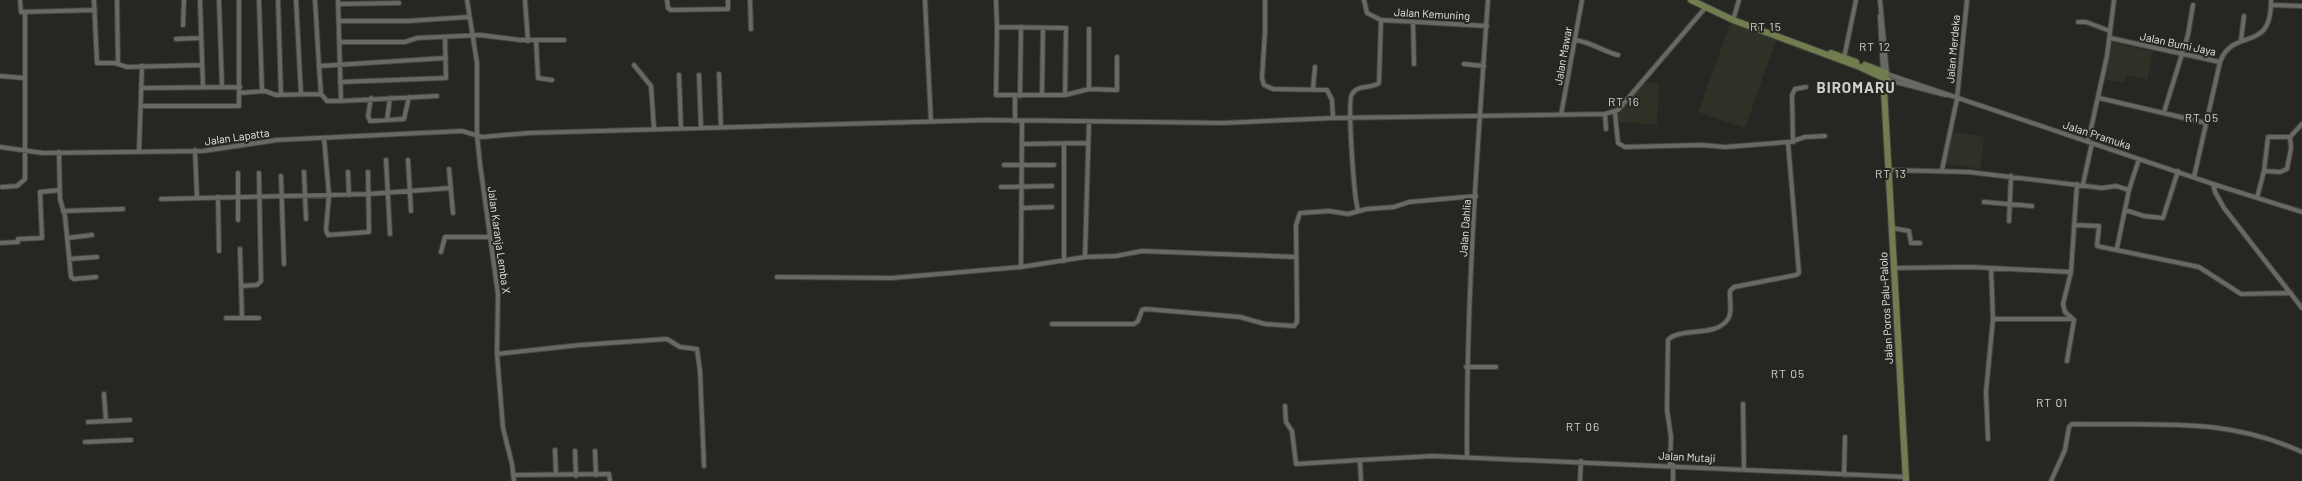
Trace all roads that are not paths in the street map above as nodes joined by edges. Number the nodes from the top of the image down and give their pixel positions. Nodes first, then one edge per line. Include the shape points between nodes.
1 (20, 0) edge
2 (94, 0) edge
3 (117, 0) edge
4 (184, 0) edge
5 (200, 0) edge
6 (219, 0) edge
7 (239, 0) edge
8 (259, 0) edge
9 (278, 0) edge
10 (296, 0) edge
11 (315, 0) edge
12 (467, 0) edge
13 (525, 0) edge
14 (667, 0) edge
15 (728, 0) edge
16 (750, 0) edge
17 (925, 0) edge
18 (996, 0) edge
19 (1265, 0) edge
20 (1364, 0) edge
21 (1488, 0) edge
22 (1582, 0) edge
23 (1691, 0) edge
24 (1739, 0) edge
25 (1856, 0) edge
26 (1880, 0) edge
27 (1966, 0) edge
28 (2114, 0) edge
29 (338, 2) edge
30 (2271, 2) edge
31 (399, 3) dead end
32 (2192, 5) dead end
33 (2302, 6) edge
34 (1706, 7) junction
35 (95, 10) junction
36 (25, 12) junction
37 (2244, 16) dead end
38 (470, 17) junction
39 (1382, 20) junction
40 (1733, 20) junction
41 (339, 21) junction
42 (1413, 22) junction
43 (2078, 22) dead end
44 (183, 25) dead end
45 (1487, 26) junction
46 (1021, 27) junction
47 (997, 28) junction
48 (1043, 28) junction
49 (751, 29) dead end
50 (1089, 29) dead end
51 (2110, 31) junction
52 (472, 35) junction
53 (445, 37) junction
54 (201, 38) junction
55 (2110, 38) junction
56 (176, 39) dead end
57 (536, 40) junction
58 (564, 40) dead end
59 (1575, 40) junction
60 (2241, 40) junction
61 (528, 41) junction
62 (339, 42) junction
63 (1812, 49) junction
64 (2182, 54) junction
65 (1618, 55) dead end
66 (1117, 57) dead end
67 (446, 58) junction
68 (1844, 58) junction
69 (2220, 62) junction
70 (118, 64) junction
71 (340, 64) junction
72 (1414, 64) dead end
73 (1464, 64) dead end
74 (202, 65) junction
75 (634, 65) dead end
76 (142, 66) junction
77 (319, 66) junction
78 (1484, 66) junction
79 (1315, 67) dead end
80 (719, 74) dead end
81 (680, 75) dead end
82 (699, 75) dead end
83 (0, 76) edge
84 (1886, 76) junction
85 (24, 78) junction
86 (552, 80) dead end
87 (340, 82) junction
88 (203, 87) junction
89 (222, 87) junction
90 (240, 87) junction
91 (1806, 87) dead end
92 (142, 88) junction
93 (1089, 89) junction
94 (1313, 89) junction
95 (262, 91) junction
96 (239, 93) junction
97 (301, 94) junction
98 (321, 94) junction
99 (281, 95) junction
100 (1042, 95) junction
101 (1065, 95) junction
102 (437, 96) dead end
103 (1014, 96) junction
104 (1020, 96) junction
105 (409, 97) junction
106 (371, 98) junction
107 (390, 98) junction
108 (2099, 98) junction
109 (1957, 99) junction
110 (341, 101) junction
111 (142, 106) junction
112 (2164, 112) junction
113 (1614, 113) junction
114 (1605, 114) junction
115 (1561, 115) junction
116 (1481, 116) junction
117 (1333, 118) junction
118 (1352, 118) junction
119 (387, 120) junction
120 (1015, 120) junction
121 (1022, 121) junction
122 (1089, 121) junction
123 (930, 122) junction
124 (2206, 123) junction
125 (2302, 124) edge
126 (721, 127) junction
127 (681, 128) junction
128 (701, 128) junction
129 (654, 129) junction
130 (1606, 129) dead end
131 (477, 135) junction
132 (1824, 136) dead end
133 (2290, 136) junction
134 (324, 138) junction
135 (1790, 142) junction
136 (2090, 142) junction
137 (1088, 143) junction
138 (1023, 144) junction
139 (1064, 144) junction
140 (0, 148) edge
141 (196, 150) junction
142 (26, 152) junction
143 (59, 152) junction
144 (139, 152) junction
145 (2139, 159) junction
146 (386, 160) dead end
147 (408, 160) dead end
148 (1004, 165) dead end
149 (1023, 165) junction
150 (1054, 165) dead end
151 (449, 169) dead end
152 (1888, 170) junction
153 (1942, 170) junction
154 (2178, 171) junction
155 (2264, 171) junction
156 (304, 172) dead end
157 (348, 172) dead end
158 (368, 172) dead end
159 (238, 173) dead end
160 (259, 173) dead end
161 (281, 176) dead end
162 (2011, 176) junction
163 (2194, 177) junction
164 (2077, 184) junction
165 (2083, 184) junction
166 (2213, 184) junction
167 (1052, 186) dead end
168 (2, 187) dead end
169 (1001, 187) dead end
170 (1023, 187) junction
171 (451, 188) junction
172 (60, 190) junction
173 (2129, 190) junction
174 (410, 192) junction
175 (368, 194) junction
176 (388, 194) junction
177 (329, 195) junction
178 (349, 195) junction
179 (305, 196) junction
180 (1476, 196) junction
181 (218, 197) junction
182 (281, 197) junction
183 (197, 198) junction
184 (260, 198) junction
185 (2257, 198) junction
186 (161, 199) dead end
187 (238, 199) junction
188 (1984, 202) dead end
189 (2010, 204) junction
190 (2032, 206) dead end
191 (1052, 207) dead end
192 (1023, 208) junction
193 (123, 209) dead end
194 (1358, 210) junction
195 (2125, 210) junction
196 (63, 211) junction
197 (411, 211) dead end
198 (2302, 212) edge
199 (453, 213) dead end
200 (306, 219) dead end
201 (238, 220) dead end
202 (2009, 221) dead end
203 (2074, 225) junction
204 (1892, 228) junction
205 (390, 234) dead end
206 (92, 235) dead end
207 (489, 237) junction
208 (67, 238) junction
209 (0, 242) edge
210 (1920, 243) dead end
211 (2117, 248) junction
212 (240, 249) dead end
213 (219, 251) dead end
214 (441, 252) dead end
215 (97, 257) dead end
216 (1085, 257) junction
217 (1296, 257) junction
218 (69, 259) junction
219 (1064, 261) junction
220 (284, 264) dead end
221 (1021, 266) junction
222 (1894, 268) junction
223 (1991, 268) junction
224 (2071, 272) junction
225 (96, 277) dead end
226 (777, 277) dead end
227 (241, 286) junction
228 (2291, 293) junction
229 (2302, 308) edge
230 (242, 317) junction
231 (226, 318) dead end
232 (259, 318) dead end
233 (1993, 318) junction
234 (2074, 319) junction
235 (1052, 324) dead end
236 (497, 354) junction
237 (2067, 361) dead end
238 (1466, 367) junction
239 (1496, 367) dead end
240 (104, 394) dead end
241 (1743, 404) dead end
242 (1285, 406) dead end
243 (130, 420) dead end
244 (106, 421) junction
245 (88, 422) dead end
246 (1846, 437) dead end
247 (1988, 438) dead end
248 (131, 440) dead end
249 (85, 442) dead end
250 (554, 450) dead end
251 (575, 451) dead end
252 (595, 451) dead end
253 (2302, 452) edge
254 (1467, 457) junction
255 (1360, 460) junction
256 (1581, 461) junction
257 (1671, 465) junction
258 (704, 466) dead end
259 (1744, 470) junction
260 (513, 475) junction
261 (556, 475) junction
262 (596, 475) junction
263 (1844, 475) junction
264 (576, 476) junction
265 (590, 476) junction
266 (1906, 479) edge
267 (514, 481) edge
268 (591, 481) edge
269 (610, 481) edge
270 (1361, 481) edge
271 (1580, 481) edge
272 (1673, 481) edge
273 (2050, 481) edge

1 - 36 street via 20,12
2 - 35 street
3 - 70 street
4 - 44 street
5 - 54 street
6 - 89 street
7 - 90 street
8 - 95 street
9 - 99 street
10 - 97 street
11 - 77 street
12 - 38 street, Jalan Karanja Lemba X
13 - 61 street
14 - 15 street via 668,8 671,10 728,8
16 - 49 street
17 - 123 street
18 - 47 street
19 - 94 street via 1262,78 1264,85 1273,89
20 - 39 street, Jalan Kemuning via 1367,13
21 - 45 street, Jalan Dahlia
22 - 59 street, Jalan Mawar
23 - 34 main road
24 - 40 street
25 - 68 street
26 - 84 street
27 - 109 street, Jalan Merdeka
28 - 51 street
29 - 31 street
29 - 41 street
30 - 33 street
30 - 60 street via 2268,22 2261,34
32 - 64 street via 2190,28
34 - 40 main road
34 - 113 street
35 - 36 street
35 - 70 street via 96,63
36 - 85 street
37 - 60 street
38 - 41 street via 407,21
38 - 52 street, Jalan Karanja Lemba X
39 - 42 street, Jalan Kemuning
39 - 118 street via 1380,80 1378,85 1358,89 1351,95
40 - 63 main road
41 - 62 street
42 - 45 street, Jalan Kemuning
42 - 72 street
43 - 51 street via 2086,22
45 - 78 street, Jalan Dahlia
46 - 47 street
46 - 48 street
46 - 104 street
47 - 103 street via 996,96
48 - 100 street
48 - 101 street via 1066,28
50 - 93 street
51 - 55 street
52 - 53 street
52 - 61 street
52 - 131 street, Jalan Karanja Lemba X via 477,68
53 - 62 street via 417,38 406,42
53 - 67 street
54 - 56 street
54 - 74 street
55 - 64 street, Jalan Bumi Jaya
55 - 108 street
57 - 58 street
57 - 61 street
57 - 86 street via 538,78
59 - 65 street via 1590,42
59 - 115 street, Jalan Mawar
60 - 69 street via 2225,50
62 - 71 street
63 - 68 main road
63 - 84 main road
64 - 69 street, Jalan Bumi Jaya
64 - 112 street
66 - 93 street via 1116,90
67 - 71 street
67 - 87 street via 446,78
68 - 84 main road
69 - 124 street, Jalan Bumi Jaya
70 - 76 street via 127,67
71 - 77 street
71 - 87 street
73 - 78 street
74 - 76 street
74 - 88 street
75 - 129 street via 651,86
76 - 92 street
77 - 98 street
78 - 116 street, Jalan Dahlia
79 - 94 street
80 - 126 street
81 - 127 street
82 - 128 street
83 - 85 street
84 - 109 street, Jalan Pramuka via 1940,90
84 - 152 main road, Jalan Poros Palu-Palolo
85 - 142 street
87 - 110 street
88 - 89 street
88 - 92 street
89 - 90 street
90 - 96 street
91 - 135 street via 1795,89 1792,95
92 - 111 street
93 - 101 street
94 - 117 street via 1329,91
95 - 96 street
95 - 99 street
96 - 111 street via 237,107
97 - 98 street
97 - 99 street
98 - 110 street via 327,101
100 - 101 street
100 - 104 street
102 - 105 street
103 - 104 street
103 - 120 street
105 - 107 street
105 - 119 street via 405,119
106 - 107 street
106 - 110 street
106 - 119 street via 369,120
107 - 119 street
108 - 112 street
108 - 136 street
109 - 136 street, Jalan Pramuka
109 - 153 street, Jalan Merdeka
111 - 144 street
112 - 124 street
113 - 114 street, Jalan Lapatta
113 - 135 street via 1618,143 1625,147 1725,147
114 - 115 street, Jalan Lapatta
114 - 130 street
115 - 116 street, Jalan Lapatta
116 - 118 street, Jalan Lapatta
116 - 180 street, Jalan Dahlia
117 - 118 street, Jalan Lapatta
117 - 122 street, Jalan Lapatta via 1223,123
118 - 194 street via 1352,174
120 - 121 street, Jalan Lapatta
120 - 123 street, Jalan Lapatta
121 - 122 street, Jalan Lapatta
121 - 138 street
122 - 137 street
123 - 126 street, Jalan Lapatta
124 - 163 street, Jalan Bumi Jaya
125 - 133 street
126 - 128 street, Jalan Lapatta
127 - 128 street, Jalan Lapatta
127 - 129 street, Jalan Lapatta
129 - 131 street, Jalan Lapatta via 487,137
131 - 134 street, Jalan Lapatta via 462,131
131 - 207 street, Jalan Karanja Lemba X
132 - 135 street via 1805,136
133 - 155 street via 2269,136
133 - 155 street via 2291,148 2287,168 2280,172
134 - 141 street, Jalan Lapatta via 277,140
134 - 177 street
135 - 257 street via 1798,275 1746,283 1732,288 1728,319 1710,330 1670,337 1667,343 1666,365
136 - 145 street, Jalan Pramuka
136 - 165 street
137 - 139 street
137 - 216 street
138 - 139 street
138 - 149 street
139 - 219 street
140 - 142 street, Jalan Lapatta
141 - 144 street, Jalan Lapatta
141 - 183 street
142 - 143 street, Jalan Lapatta
142 - 168 street via 24,181 17,186
143 - 144 street, Jalan Lapatta
143 - 172 street
145 - 154 street, Jalan Pramuka
145 - 173 street
146 - 176 street
147 - 174 street
148 - 149 street
149 - 150 street
149 - 170 street
151 - 171 street
152 - 153 street
152 - 204 main road, Jalan Poros Palu-Palolo
153 - 162 street
154 - 163 street, Jalan Pramuka
154 - 195 street via 2163,218
155 - 185 street
156 - 179 street
157 - 178 street
158 - 175 street
159 - 187 street
160 - 184 street
161 - 182 street
162 - 164 street
162 - 189 street
163 - 166 street, Jalan Pramuka
164 - 165 street
164 - 203 street
165 - 173 street via 2102,188 2116,186
166 - 185 street, Jalan Pramuka
166 - 228 street via 2224,208
167 - 170 street
169 - 170 street
170 - 192 street
171 - 174 street
171 - 199 street
172 - 196 street
172 - 209 street via 40,192 42,238 18,238 18,242
173 - 195 street
174 - 176 street
174 - 197 street
175 - 176 street
175 - 177 street via 369,232 350,234 327,234
175 - 178 street
176 - 205 street
177 - 178 street
177 - 179 street
179 - 182 street
179 - 200 street
180 - 194 street
180 - 238 street, Jalan Dahlia
181 - 183 street
181 - 187 street
181 - 213 street
182 - 184 street
182 - 220 street
183 - 186 street
184 - 187 street
184 - 227 street via 261,281 257,285
185 - 198 street, Jalan Pramuka
187 - 201 street
188 - 189 street
189 - 190 street
189 - 202 street
191 - 192 street
192 - 221 street
193 - 196 street
194 - 217 street via 1348,214 1305,211 1300,213 1296,220
195 - 211 street
196 - 208 street
203 - 211 street via 2098,225 2098,246
203 - 224 street
204 - 210 street via 1907,230 1911,242
204 - 222 main road, Jalan Poros Palu-Palolo
206 - 208 street
207 - 214 street via 445,237
207 - 236 street, Jalan Karanja Lemba X via 498,294
208 - 218 street
211 - 228 street via 2199,267 2241,294
212 - 227 street
215 - 218 street
216 - 217 street via 1142,252
216 - 219 street
217 - 235 street via 1298,308 1297,322 1294,326 1265,324 1240,317 1146,309 1142,310 1134,324
218 - 225 street via 72,279
219 - 221 street
221 - 226 street via 892,278
222 - 223 street
222 - 266 main road, Jalan Poros Palu-Palolo
223 - 224 street
223 - 233 street
224 - 234 street via 2063,304 2065,312
227 - 230 street
228 - 229 street
230 - 231 street
230 - 232 street
233 - 234 street
233 - 247 street via 1986,392
234 - 237 street
236 - 258 street via 667,339 680,348 697,349
236 - 260 street, Jalan Karanja Lemba X via 502,428
238 - 239 street
238 - 254 street, Jalan Dahlia
240 - 244 street
241 - 259 street
242 - 255 street, Jalan Mutaji via 1288,426 1292,431 1296,464
243 - 244 street
244 - 245 street
246 - 263 street
248 - 249 street
250 - 261 street
251 - 264 street
252 - 262 street
253 - 273 street via 2246,432 2212,426 2072,424 2065,450
254 - 255 street, Jalan Mutaji via 1415,456
254 - 256 street, Jalan Mutaji
255 - 270 street
256 - 257 street, Jalan Mutaji
256 - 271 street
257 - 259 street, Jalan Mutaji
257 - 272 street
259 - 263 street, Jalan Mutaji
260 - 261 street
260 - 267 street, Jalan Karanja Lemba X
261 - 264 street
262 - 265 street
262 - 269 street via 609,474
263 - 266 street, Jalan Mutaji
264 - 265 street
265 - 268 street

